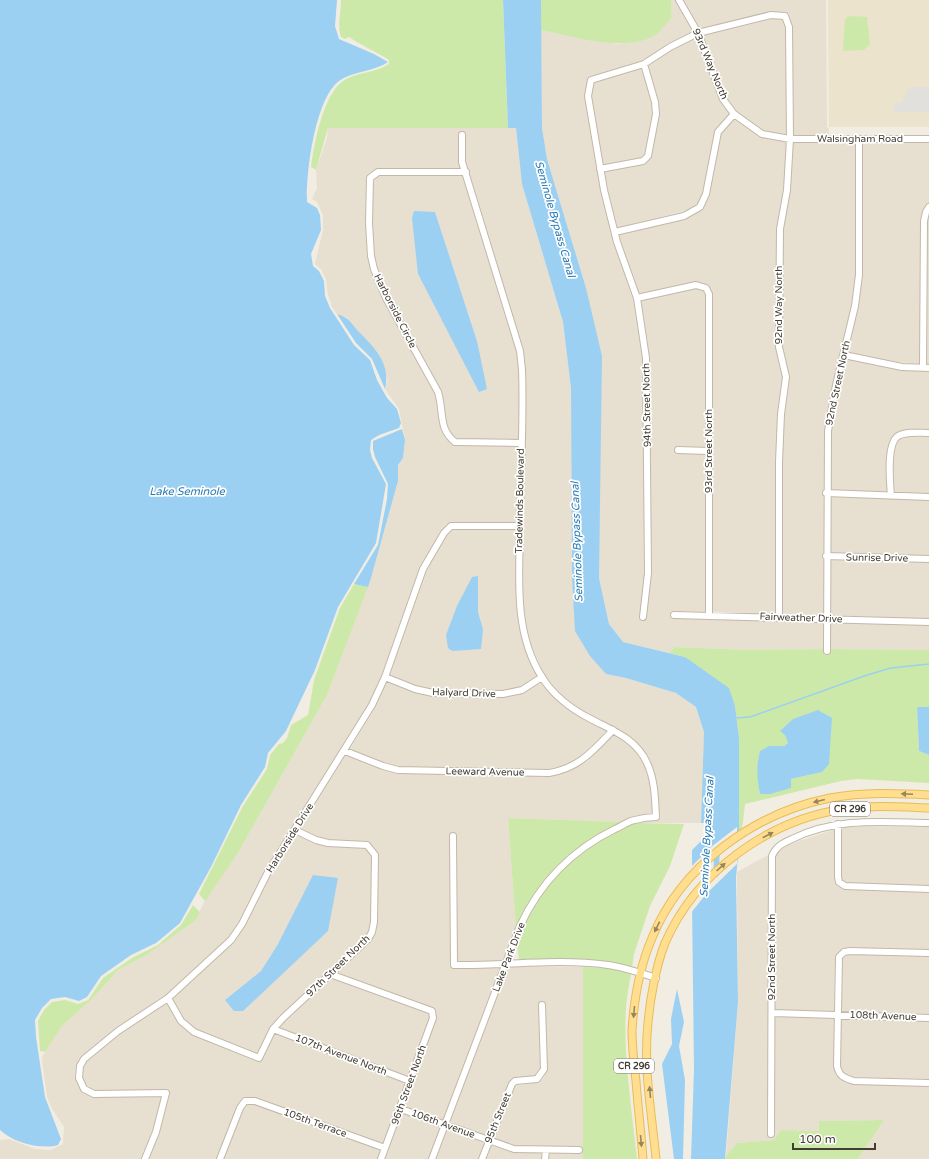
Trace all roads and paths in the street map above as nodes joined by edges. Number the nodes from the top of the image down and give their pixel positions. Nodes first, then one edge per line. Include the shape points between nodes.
1 (679, 0) edge
2 (698, 33) junction
3 (644, 64) junction
4 (734, 114) junction
5 (462, 135) dead end
6 (790, 138) junction
7 (859, 139) junction
8 (929, 140) edge
9 (600, 169) junction
10 (466, 172) junction
11 (927, 210) edge
12 (615, 232) junction
13 (637, 298) junction
14 (844, 355) junction
15 (926, 368) edge
16 (929, 433) edge
17 (521, 443) junction
18 (678, 450) dead end
19 (708, 451) junction
20 (826, 493) junction
21 (890, 496) junction
22 (929, 497) edge
23 (520, 526) junction
24 (826, 556) junction
25 (929, 559) edge
26 (674, 615) dead end
27 (709, 615) junction
28 (643, 617) dead end
29 (779, 618) junction
30 (827, 618) junction
31 (929, 622) edge
32 (827, 651) dead end
33 (385, 677) junction
34 (542, 677) junction
35 (613, 730) junction
36 (345, 751) junction
37 (929, 794) edge
38 (929, 808) edge
39 (656, 816) joint
40 (838, 824) junction
41 (929, 824) edge
42 (294, 830) junction
43 (453, 836) dead end
44 (929, 889) edge
45 (929, 953) edge
46 (507, 963) junction
47 (330, 974) junction
48 (642, 974) junction
49 (656, 978) junction
50 (168, 998) junction
51 (542, 1005) dead end
52 (772, 1013) junction
53 (837, 1015) junction
54 (929, 1018) edge
55 (273, 1029) junction
56 (410, 1081) junction
57 (929, 1083) edge
58 (401, 1109) junction
59 (445, 1124) junction
60 (771, 1134) dead end
61 (489, 1141) junction
62 (385, 1148) junction
63 (546, 1150) junction
64 (579, 1150) dead end
65 (145, 1159) edge
66 (220, 1159) edge
67 (381, 1159) edge
68 (432, 1159) edge
69 (482, 1159) edge
70 (545, 1159) edge
71 (643, 1159) edge
72 (656, 1159) edge

1 - 2 street, 93rd Way North
2 - 3 street
2 - 4 street, 93rd Way North via 723,99
2 - 6 street, 92nd Way North via 771,15 785,16 789,27
3 - 9 street via 655,108 648,156 643,161
3 - 9 street, 94th Street North via 592,80 588,96
4 - 6 street, 93rd Way North via 762,134
4 - 12 street via 718,132 706,194 700,207 684,216
5 - 10 street, Tradewinds Boulevard via 462,162
6 - 7 street, Walsingham Road
6 - 29 street, 92nd Way North via 787,190 780,229 779,347 786,377 779,462
7 - 8 street, Walsingham Road
7 - 14 street, 92nd Street North via 859,274
9 - 12 street, 94th Street North
10 - 17 street, Tradewinds Boulevard via 520,351 523,384
10 - 17 street, Harborside Circle via 378,172 372,175 371,256 386,298 438,392 442,403 444,430 448,437 455,442
11 - 15 street via 924,221
12 - 13 street, 94th Street North
13 - 19 street, 93rd Street North via 696,285 706,288 709,294
13 - 28 street, 94th Street North via 646,358 648,566
14 - 15 street via 887,364
14 - 20 street, 92nd Street North via 828,431
16 - 21 street via 909,433 898,436 893,442 890,458
17 - 23 street, Tradewinds Boulevard
18 - 19 street
19 - 27 street, 93rd Street North
20 - 21 street
20 - 24 street, 92nd Street North
21 - 22 street
23 - 33 street, Harborside Drive via 447,528 423,568
23 - 34 street, Tradewinds Boulevard via 521,623 527,645
24 - 25 street, Sunrise Drive
24 - 30 street, 92nd Street North
26 - 27 street, Fairweather Drive
27 - 29 street, Fairweather Drive
29 - 30 street, Fairweather Drive
30 - 31 street, Fairweather Drive
30 - 32 street, 92nd Street North
33 - 34 street, Halyard Drive via 433,693 503,694 522,690
33 - 36 street, Harborside Drive
34 - 35 street, Tradewinds Boulevard via 566,704
35 - 36 street, Leeward Avenue via 586,759 558,772 549,773 398,770
35 - 39 street, Tradewinds Boulevard via 634,744 647,763 653,782
36 - 42 street, Harborside Drive
37 -> 48 main road, CR 296 via 852,794 803,805 762,820 735,838 704,865 678,894 651,939
49 -> 38 main road, CR 296 via 664,945 691,899 735,855 761,838 810,817 843,809
39 - 46 street, Lake Park Drive via 634,820 598,837 558,870 530,905
40 - 41 street, 92nd Street North
40 - 44 street via 839,882 845,886
40 - 52 street, 92nd Street North via 797,836 780,845 772,856
42 - 47 street, 97th Street North via 328,843 367,845 375,855 372,932 368,939
42 - 50 street, Harborside Drive via 231,940
43 - 46 street via 454,965 490,966
45 - 53 street via 844,952 837,962
46 - 48 street via 608,965
46 - 59 street, Lake Park Drive
47 - 55 street, 97th Street North
47 - 56 street, 96th Street North via 432,1011 433,1018
48 - 49 street
48 -> 71 main road, CR 296 via 632,1031
72 -> 49 main road, CR 296 via 647,1058 648,1024
50 - 55 street, 97th Street North via 181,1020 194,1032 259,1058
50 - 65 street, Harborside Drive via 118,1031 84,1059 80,1066 79,1078 84,1089 94,1094 166,1093 156,1132
51 - 61 street, 95th Street via 544,1069 538,1079 515,1081 512,1084
52 - 53 street, 108th Avenue
52 - 60 street, 92nd Street North
53 - 54 street, 108th Avenue
53 - 57 street via 837,1066 838,1073 845,1079
55 - 56 street, 107th Avenue North
56 - 58 street, 96th Street North
58 - 59 street, 106th Avenue
58 - 62 street, 96th Street North
59 - 61 street, 106th Avenue
59 - 68 street, Lake Park Drive
61 - 63 street, 106th Avenue via 514,1149
61 - 69 street, 95th Street
62 - 66 street, 105th Terrace via 254,1101 245,1101
62 - 67 street, 96th Street North
63 - 64 street, 106th Avenue
63 - 70 street

